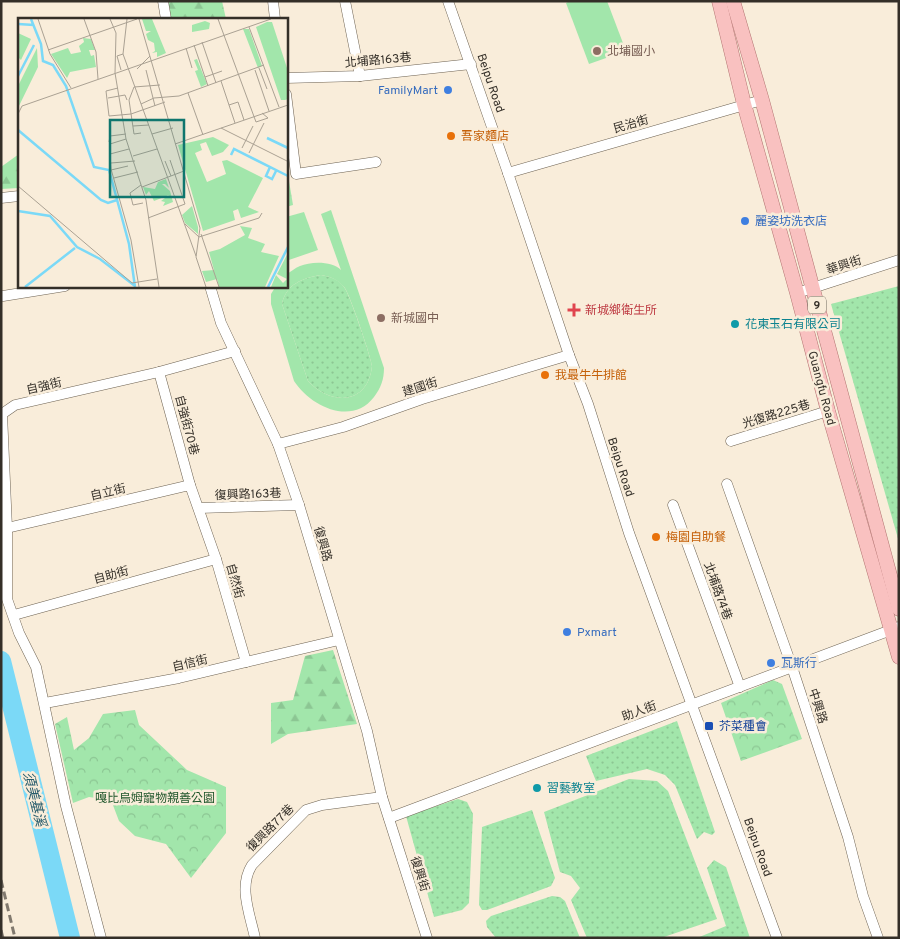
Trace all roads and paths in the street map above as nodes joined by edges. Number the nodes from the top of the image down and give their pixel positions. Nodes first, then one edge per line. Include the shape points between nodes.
1 (163, 1) edge
2 (272, 1) edge
3 (344, 1) edge
4 (448, 1) edge
5 (719, 1) edge
6 (732, 1) edge
7 (166, 18) edge
8 (275, 18) edge
9 (471, 64) junction
10 (360, 76) junction
11 (288, 78) edge
12 (762, 100) junction
13 (744, 104) junction
14 (288, 110) edge
15 (376, 162) dead end
16 (508, 173) junction
17 (18, 196) edge
18 (1, 198) edge
19 (899, 260) edge
20 (53, 288) edge
21 (211, 288) edge
22 (813, 288) junction
23 (797, 293) junction
24 (3, 296) dead end
25 (235, 351) junction
26 (569, 354) junction
27 (159, 372) junction
28 (828, 411) junction
29 (731, 441) dead end
30 (278, 444) junction
31 (726, 484) dead end
32 (190, 485) junction
33 (673, 504) dead end
34 (299, 506) junction
35 (199, 508) junction
36 (7, 528) junction
37 (216, 559) junction
38 (899, 609) edge
39 (14, 615) junction
40 (895, 629) edge
41 (339, 640) junction
42 (899, 657) edge
43 (246, 662) junction
44 (792, 667) junction
45 (740, 687) junction
46 (45, 703) junction
47 (692, 704) junction
48 (382, 797) junction
49 (389, 818) junction
50 (101, 938) edge
51 (255, 938) edge
52 (427, 938) edge
53 (777, 938) edge
54 (878, 938) edge

1 - 7 street
2 - 8 street
3 - 10 street
4 - 9 street, Beipu Road
5 - 13 main road, Guangfu Road / 9
6 - 12 main road, Guangfu Road / 9
9 - 10 street, 北埔路163巷
9 - 16 street, Beipu Road
10 - 11 street, 北埔路163巷
12 - 13 street, 民治街
12 - 22 main road, Guangfu Road / 9
13 - 16 street, 民治街
13 - 23 main road, Guangfu Road / 9
14 - 15 street via 296,174
16 - 26 street, Beipu Road
17 - 18 street
19 - 22 street, 華興街
20 - 24 street
21 - 25 street, 復興路 via 221,323
22 - 23 street, 華興街
22 - 38 main road, Guangfu Road / 9
23 - 28 main road, Guangfu Road / 9
25 - 27 street, 自強街
25 - 30 street, 復興路
26 - 30 street, 建國街
26 - 47 street, Beipu Road via 629,533
27 - 32 street, 自強街70巷
27 - 36 street, 自強街 via 15,405 2,414
28 - 29 street, 光復路225巷
28 - 40 main road, Guangfu Road / 9
30 - 34 street, 復興路
31 - 44 street, 中興路
32 - 35 street
32 - 36 street, 自立街
33 - 45 street, 北埔路74巷
34 - 35 street, 復興路163巷
34 - 41 street, 復興路
35 - 37 street, 自然街
36 - 39 street, 自強街 via 7,599
37 - 39 street, 自助街
37 - 43 street, 自然街
39 - 46 street, 自強街 via 36,667
40 - 42 main road, Guangfu Road / 9
40 - 44 street, 助人街
41 - 43 street, 自信街
41 - 48 street, 復興路 via 367,731
43 - 46 street, 自信街
44 - 45 street, 助人街
44 - 54 street, 中興路
45 - 47 street, 助人街
46 - 50 street, 自強街 via 66,806
47 - 49 street, 助人街
47 - 53 street, Beipu Road
48 - 49 street, 復興路
48 - 51 street, 復興路77巷 via 306,810 252,865 246,874 245,885
49 - 52 street, 復興街

